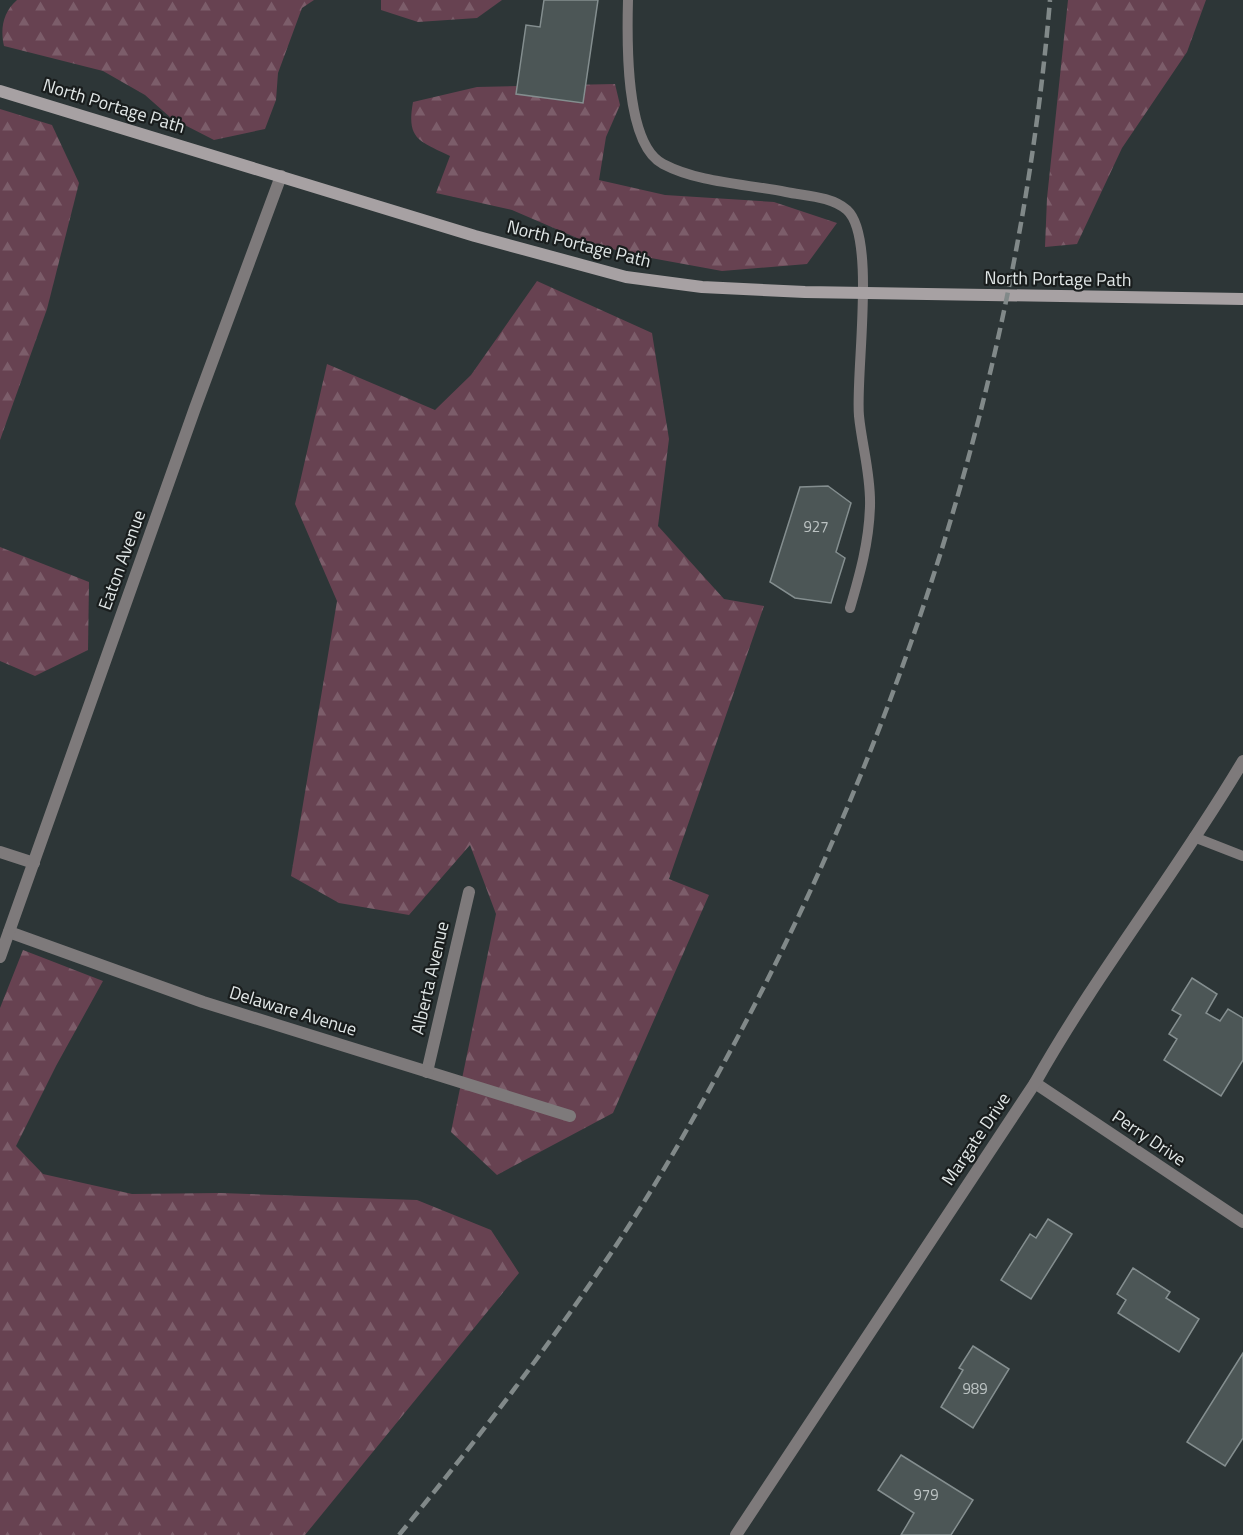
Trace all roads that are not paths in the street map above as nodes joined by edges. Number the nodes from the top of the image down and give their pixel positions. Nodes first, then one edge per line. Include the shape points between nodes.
1 (628, 0) edge
2 (0, 91) edge
3 (281, 176) junction
4 (863, 293) junction
5 (1243, 300) edge
6 (850, 608) dead end
7 (1243, 761) edge
8 (1194, 837) junction
9 (0, 852) edge
10 (1243, 856) edge
11 (34, 863) junction
12 (469, 892) dead end
13 (9, 932) junction
14 (0, 957) edge
15 (427, 1072) junction
16 (1035, 1083) junction
17 (570, 1116) dead end
18 (1243, 1222) edge
19 (736, 1535) edge

1 - 4 lane via 630,92 640,133 650,150 661,163 683,171 830,200 847,210 854,222 861,254
2 - 3 main road, North Portage Path
3 - 4 main road, North Portage Path via 474,236 626,277 702,287
3 - 11 street, Eaton Avenue
4 - 5 main road, North Portage Path
4 - 6 lane via 859,415 870,504 868,538
7 - 8 street, Margate Drive
8 - 10 lane
8 - 16 street, Margate Drive via 1067,1026
9 - 11 street
11 - 13 street, Eaton Avenue
12 - 15 street, Alberta Avenue
13 - 14 street, Eaton Avenue
13 - 15 street, Delaware Avenue via 203,1002
15 - 17 street, Delaware Avenue
16 - 18 street, Perry Drive
16 - 19 street, Margate Drive

